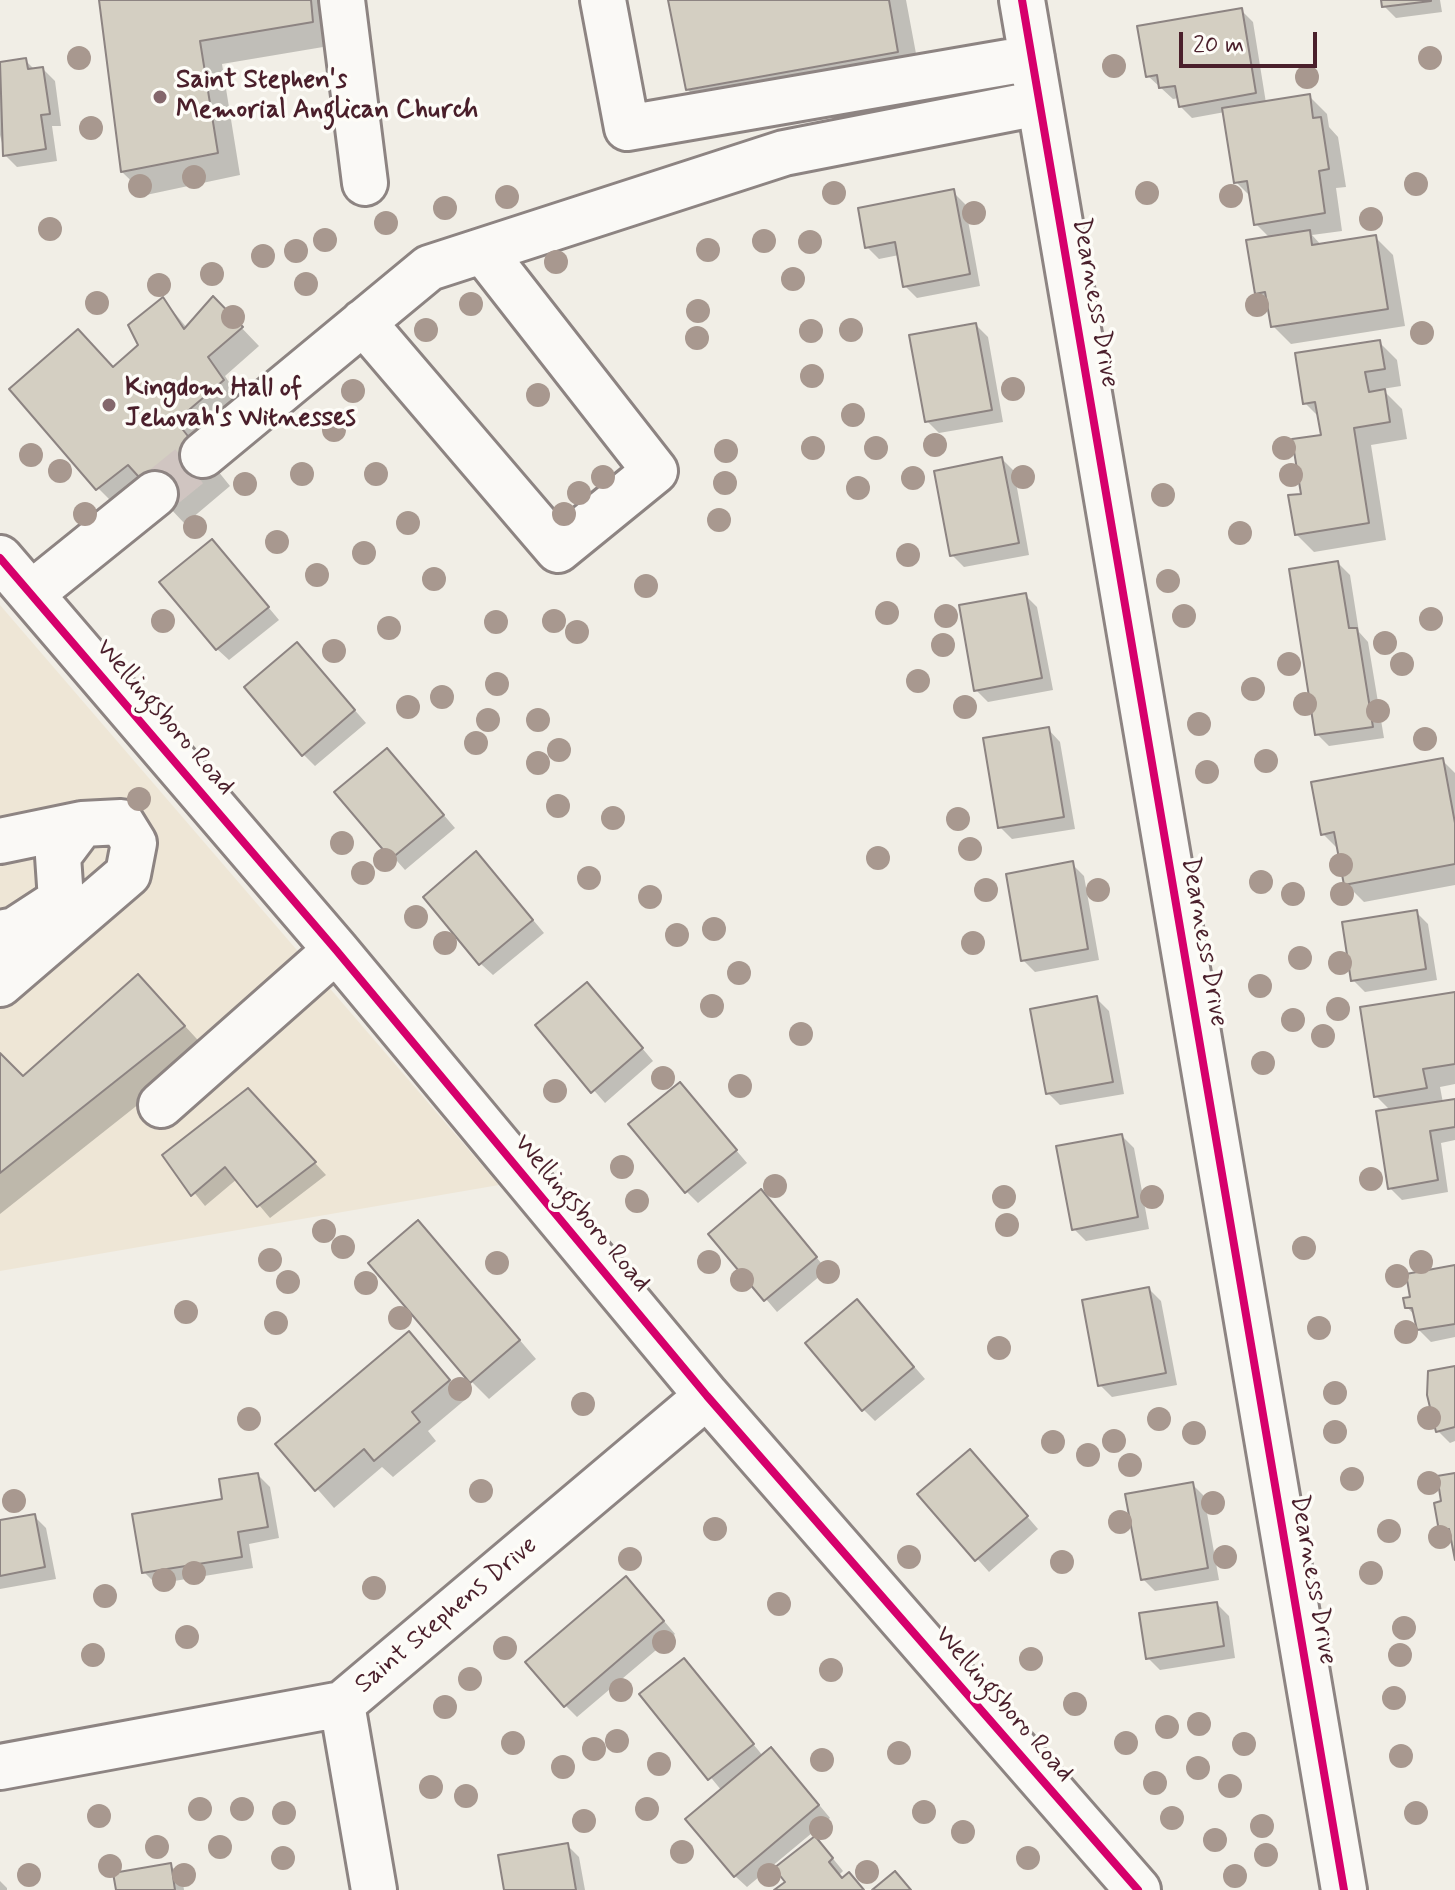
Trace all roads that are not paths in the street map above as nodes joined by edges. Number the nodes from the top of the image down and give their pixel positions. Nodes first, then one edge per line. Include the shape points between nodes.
1 (342, 0) edge
2 (603, 0) edge
3 (1022, 0) edge
4 (1032, 58) junction
5 (1039, 103) junction
6 (365, 183) dead end
7 (483, 251) junction
8 (363, 322) junction
9 (203, 455) tunnel mouth
10 (155, 494) tunnel mouth
11 (0, 558) edge
12 (31, 594) junction
13 (82, 824) junction
14 (0, 841) edge
15 (0, 933) edge
16 (336, 950) junction
17 (0, 984) edge
18 (161, 1105) dead end
19 (707, 1396) junction
20 (342, 1704) junction
21 (0, 1767) edge
22 (374, 1890) edge
23 (1138, 1890) edge
24 (1344, 1890) edge

1 - 6 street
2 - 4 street via 627,128
3 - 4 street, Dearness Drive
4 - 5 street, Dearness Drive
5 - 7 street via 784,153
5 - 24 street, Dearness Drive
7 - 8 street via 429,268
7 - 8 street via 655,471 558,550
8 - 9 street
10 - 12 street
11 - 12 street, Wellingsboro Road
12 - 16 street, Wellingsboro Road
13 - 14 street
13 - 15 street via 58,856 61,900 15,930
13 - 17 street via 121,822 134,843 128,874
16 - 18 street
16 - 19 street, Wellingsboro Road
19 - 20 street, Saint Stephens Drive
19 - 23 street, Wellingsboro Road
20 - 21 street, Saint Stephens Drive
20 - 22 street

